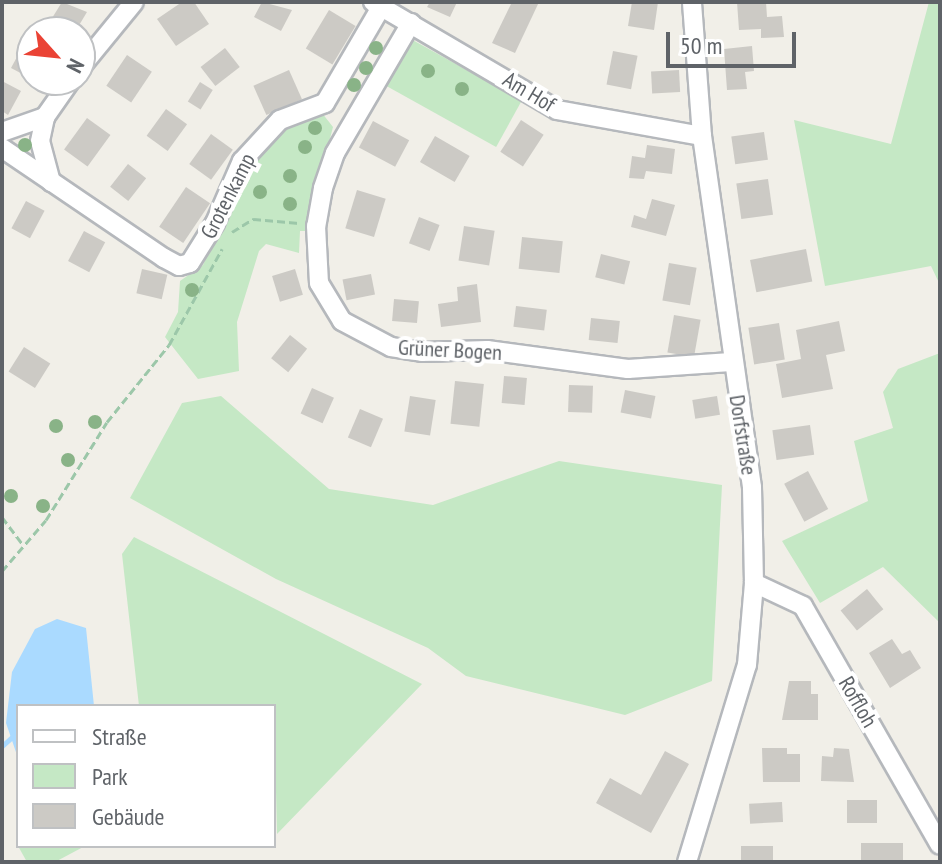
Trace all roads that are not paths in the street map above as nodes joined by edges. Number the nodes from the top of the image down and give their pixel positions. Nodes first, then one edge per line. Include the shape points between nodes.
1 (134, 2) edge
2 (692, 2) edge
3 (376, 4) edge
4 (411, 23) junction
5 (96, 48) edge
6 (60, 96) edge
7 (325, 103) junction
8 (45, 117) junction
9 (354, 120) junction
10 (2, 132) edge
11 (702, 136) junction
12 (2, 148) edge
13 (51, 182) junction
14 (731, 362) junction
15 (754, 583) junction
16 (940, 845) edge
17 (687, 862) edge

1 - 5 street
2 - 11 street, Dorfstraße
3 - 4 street, Am Hof
3 - 7 street
4 - 9 street, Grüner Bogen
4 - 11 street, Am Hof via 557,110
6 - 8 street
7 - 9 street
7 - 13 street, Grotenkamp via 280,120 259,139 242,161 215,223 190,263 179,266 164,258
8 - 10 street
8 - 13 street via 40,141
9 - 14 street, Grüner Bogen via 335,153 316,226 319,283 342,321 391,347 487,350 628,369
11 - 14 street, Dorfstraße
12 - 13 street, Grotenkamp
14 - 15 street, Dorfstraße via 752,487
15 - 16 street, Roffloh via 803,606
15 - 17 street, Dorfstraße via 747,665

